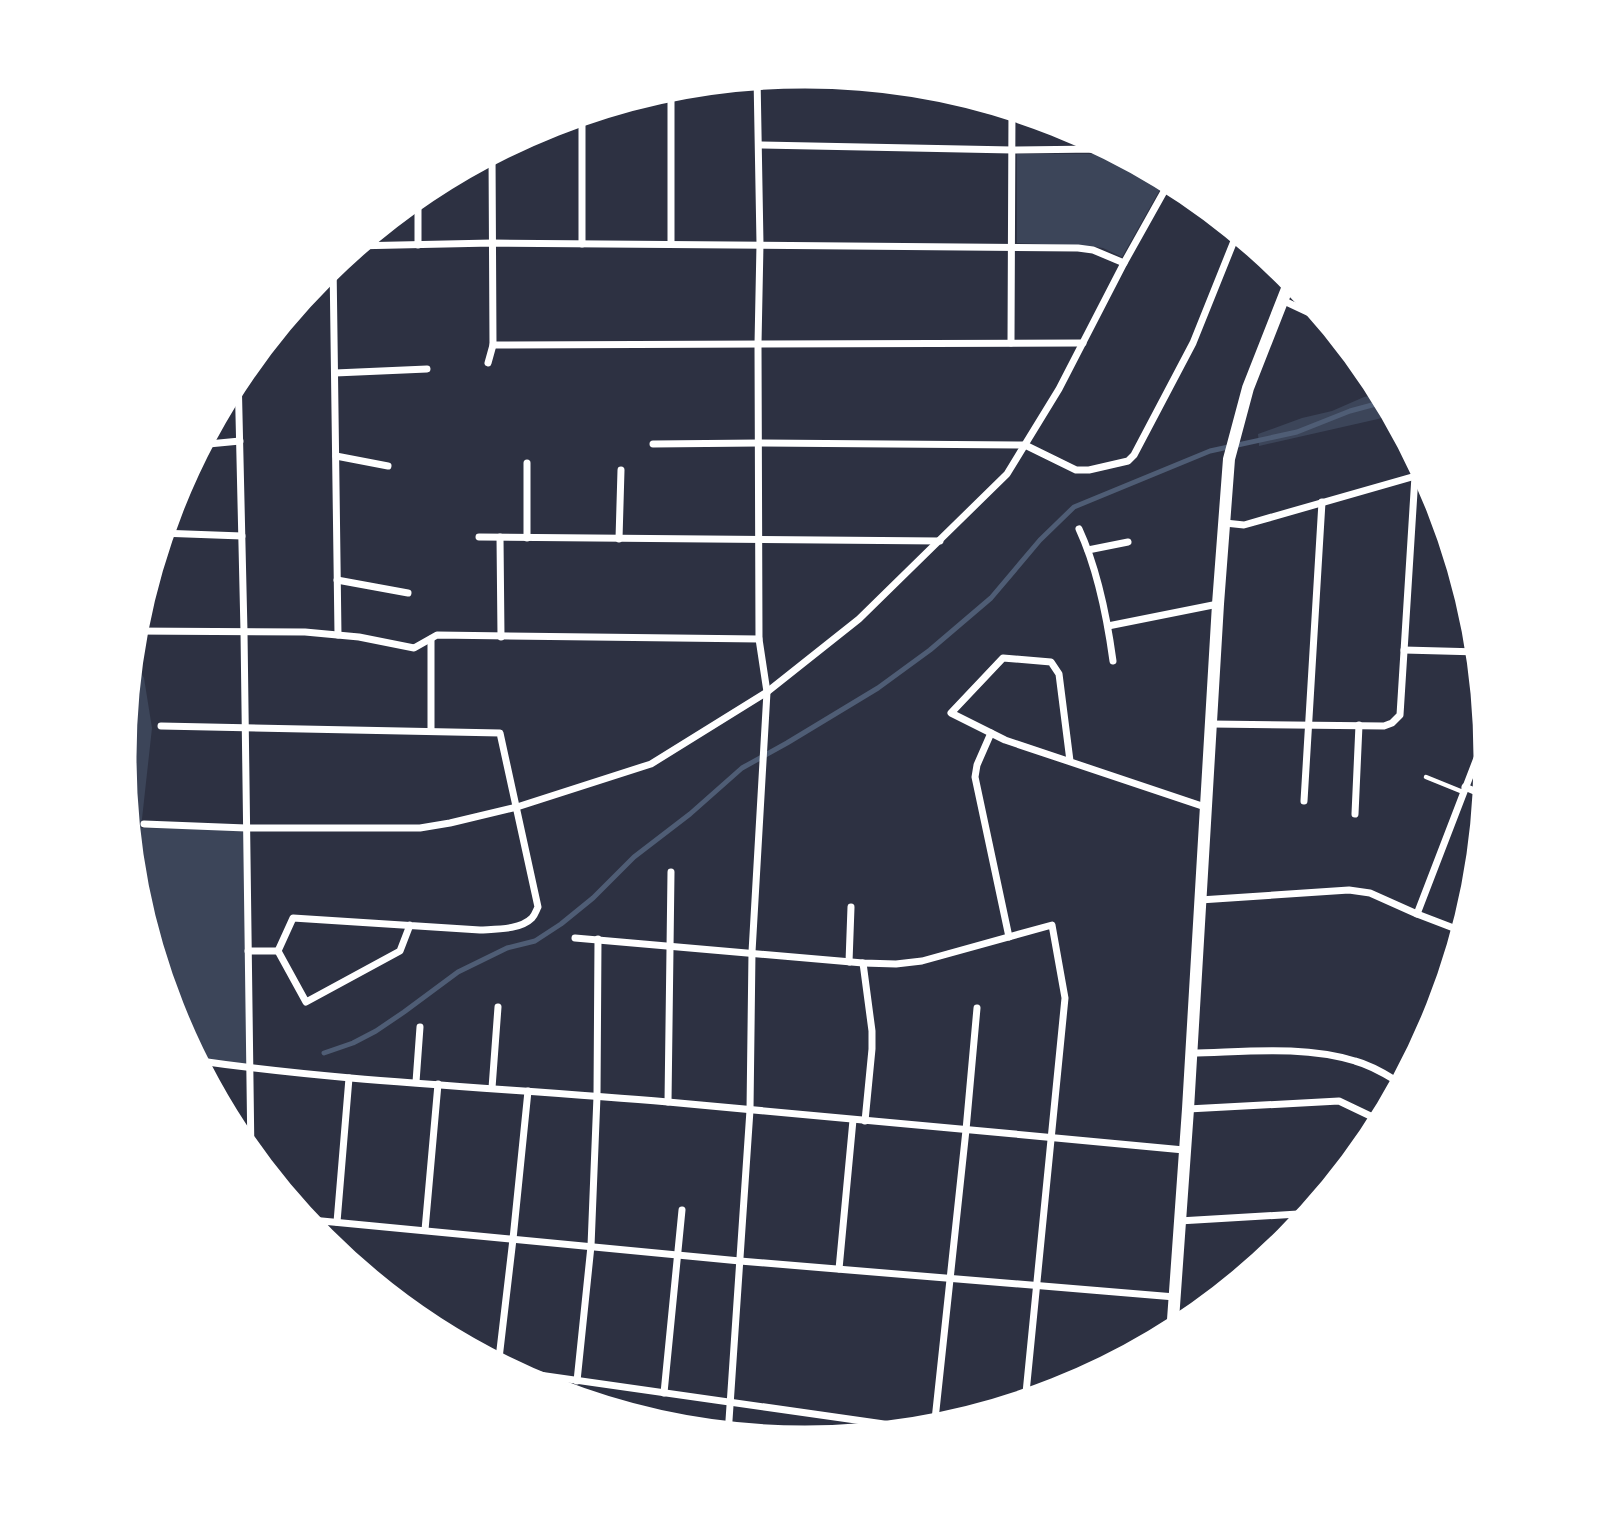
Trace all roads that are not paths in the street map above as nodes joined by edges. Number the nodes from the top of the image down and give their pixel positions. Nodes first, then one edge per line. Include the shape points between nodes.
1 (757, 85) edge
2 (671, 97) edge
3 (1012, 117) edge
4 (582, 122) edge
5 (758, 145) junction
6 (1093, 149) edge
7 (1012, 150) junction
8 (492, 161) edge
9 (1165, 189) edge
10 (418, 206) edge
11 (1234, 240) edge
12 (492, 243) junction
13 (582, 244) junction
14 (671, 244) junction
15 (760, 244) junction
16 (418, 245) junction
17 (367, 246) edge
18 (1012, 248) junction
19 (1124, 263) junction
20 (333, 277) edge
21 (1287, 288) edge
22 (1282, 300) junction
23 (1310, 313) edge
24 (1011, 343) junction
25 (1083, 343) junction
26 (758, 344) junction
27 (493, 345) junction
28 (488, 363) dead end
29 (426, 369) dead end
30 (335, 373) junction
31 (239, 393) edge
32 (240, 441) junction
33 (759, 443) junction
34 (209, 444) edge
35 (653, 444) dead end
36 (1025, 445) junction
37 (336, 456) junction
38 (527, 463) dead end
39 (387, 466) dead end
40 (621, 470) dead end
41 (1415, 476) joint
42 (1322, 502) junction
43 (1225, 523) junction
44 (1079, 529) dead end
45 (170, 533) edge
46 (242, 536) junction
47 (479, 537) dead end
48 (500, 537) junction
49 (527, 538) junction
50 (620, 539) junction
51 (759, 540) junction
52 (940, 541) junction
53 (1128, 542) dead end
54 (1088, 550) junction
55 (337, 580) junction
56 (408, 593) dead end
57 (1218, 604) junction
58 (1108, 626) junction
59 (143, 631) edge
60 (244, 632) junction
61 (338, 635) junction
62 (501, 637) junction
63 (431, 639) junction
64 (760, 639) junction
65 (1404, 650) junction
66 (1469, 652) edge
67 (1113, 661) dead end
68 (767, 692) junction
69 (1211, 724) junction
70 (1309, 724) junction
71 (162, 726) dead end
72 (1359, 726) junction
73 (245, 729) junction
74 (431, 731) junction
75 (992, 733) junction
76 (1478, 755) edge
77 (1070, 761) junction
78 (1426, 777) dead end
79 (1464, 789) junction
80 (1476, 793) edge
81 (1304, 800) dead end
82 (517, 807) junction
83 (1205, 807) junction
84 (1355, 814) dead end
85 (144, 824) dead end
86 (246, 828) junction
87 (671, 872) dead end
88 (1200, 900) junction
89 (851, 906) dead end
90 (1418, 914) junction
91 (410, 926) junction
92 (1456, 929) edge
93 (575, 937) dead end
94 (1009, 937) junction
95 (598, 939) junction
96 (670, 945) junction
97 (248, 951) junction
98 (278, 951) junction
99 (752, 952) junction
100 (849, 962) junction
101 (863, 963) junction
102 (498, 1007) dead end
103 (977, 1008) dead end
104 (420, 1027) dead end
105 (1190, 1053) junction
106 (205, 1062) edge
107 (249, 1068) junction
108 (349, 1078) junction
109 (1395, 1080) dead end
110 (416, 1082) junction
111 (438, 1084) junction
112 (492, 1088) junction
113 (528, 1091) junction
114 (597, 1097) junction
115 (668, 1102) junction
116 (1188, 1109) junction
117 (750, 1110) junction
118 (1373, 1117) edge
119 (853, 1120) junction
120 (865, 1121) junction
121 (966, 1130) junction
122 (1051, 1138) junction
123 (251, 1139) edge
124 (1184, 1150) junction
125 (682, 1210) dead end
126 (1298, 1214) dead end
127 (317, 1220) edge
128 (1180, 1221) junction
129 (337, 1222) junction
130 (425, 1230) junction
131 (513, 1239) junction
132 (591, 1246) junction
133 (677, 1255) junction
134 (740, 1261) junction
135 (839, 1269) junction
136 (950, 1278) junction
137 (1037, 1285) junction
138 (1175, 1297) junction
139 (1173, 1320) edge
140 (499, 1357) edge
141 (538, 1375) edge
142 (577, 1381) junction
143 (1026, 1392) edge
144 (664, 1393) junction
145 (731, 1403) junction
146 (935, 1417) edge
147 (730, 1425) edge
148 (887, 1425) edge

1 - 5 street
2 - 14 street
3 - 7 street
4 - 13 street
5 - 7 street
5 - 15 street
6 - 7 street
7 - 18 street
8 - 12 street
9 - 19 street
10 - 16 street
11 - 36 street via 1193,343 1128,461 1076,470
12 - 13 street
12 - 16 street
12 - 27 street
13 - 14 street
14 - 15 street
15 - 18 street
15 - 26 street
16 - 17 street
18 - 19 street via 1093,250
18 - 24 street
19 - 25 street
20 - 30 street
21 - 22 street
22 - 23 street
22 - 43 street via 1248,388 1232,446
24 - 25 street
24 - 26 street
25 - 36 street
26 - 27 street
26 - 33 street
27 - 28 street
29 - 30 street
30 - 37 street
31 - 32 street
32 - 34 street
32 - 46 street
33 - 35 street
33 - 36 street
33 - 51 street
36 - 52 street via 1007,474
37 - 39 street
37 - 55 street
38 - 49 street
40 - 50 street
41 - 42 street
41 - 65 street
42 - 43 street via 1244,525
42 - 70 street
43 - 57 street
44 - 54 street
45 - 46 street
46 - 60 street
47 - 48 street
48 - 49 street
48 - 62 street
49 - 50 street
50 - 51 street
51 - 52 street
51 - 64 street
52 - 68 street via 859,619
53 - 54 street
54 - 58 street
55 - 56 street
55 - 61 street
57 - 58 street
57 - 69 street
58 - 67 street
59 - 60 street
60 - 61 street
60 - 73 street
61 - 63 street via 414,648
62 - 63 street via 437,635
62 - 64 street
63 - 74 street
64 - 68 street
65 - 66 street
65 - 72 street via 1400,715 1384,726
68 - 82 street via 651,764
68 - 99 street
69 - 70 street
69 - 83 street
70 - 72 street
70 - 81 street
71 - 73 street
72 - 84 street
73 - 74 street
73 - 86 street
74 - 82 street via 500,733
75 - 77 street
75 - 77 street via 951,713 1003,658 1051,662 1059,674
75 - 94 street via 975,776
76 - 79 street
77 - 83 street
78 - 79 lane
79 - 80 street
79 - 90 street
82 - 86 street via 420,828
82 - 91 street via 538,907 531,919 500,929
83 - 88 street
85 - 86 street
86 - 97 street
87 - 96 street
88 - 90 street via 1349,890 1370,893
88 - 105 street
89 - 100 street
90 - 92 street
91 - 98 street via 293,918
91 - 98 street via 400,951 306,1002
93 - 95 street
94 - 101 street via 922,961
94 - 122 street via 1052,925 1065,999
95 - 96 street
95 - 114 street
96 - 99 street
96 - 115 street
97 - 98 street
97 - 107 street
99 - 100 street
99 - 117 street
100 - 101 street
101 - 120 street via 873,1049
102 - 112 street
103 - 121 street
104 - 110 street
105 - 109 street via 1330,1054 1357,1061
105 - 116 street
106 - 107 street
107 - 108 street
107 - 123 street
108 - 110 street
108 - 129 street
110 - 111 street
111 - 112 street
111 - 130 street
112 - 113 street
113 - 114 street
113 - 131 street
114 - 115 street
114 - 132 street
115 - 117 street
116 - 118 street via 1339,1101
116 - 124 street
117 - 119 street
117 - 134 street
119 - 120 street
119 - 135 street
120 - 121 street
121 - 122 street
121 - 136 street
122 - 124 street
122 - 137 street
124 - 128 street
125 - 133 street
126 - 128 street
127 - 129 street
128 - 138 street
129 - 130 street
130 - 131 street
131 - 132 street
131 - 140 street
132 - 133 street
132 - 142 street
133 - 134 street
133 - 144 street
134 - 135 street
134 - 145 street
135 - 136 street
136 - 137 street
136 - 146 street
137 - 138 street
137 - 143 street
138 - 139 street
141 - 142 street
142 - 144 street
144 - 145 street
145 - 147 street
145 - 148 street

